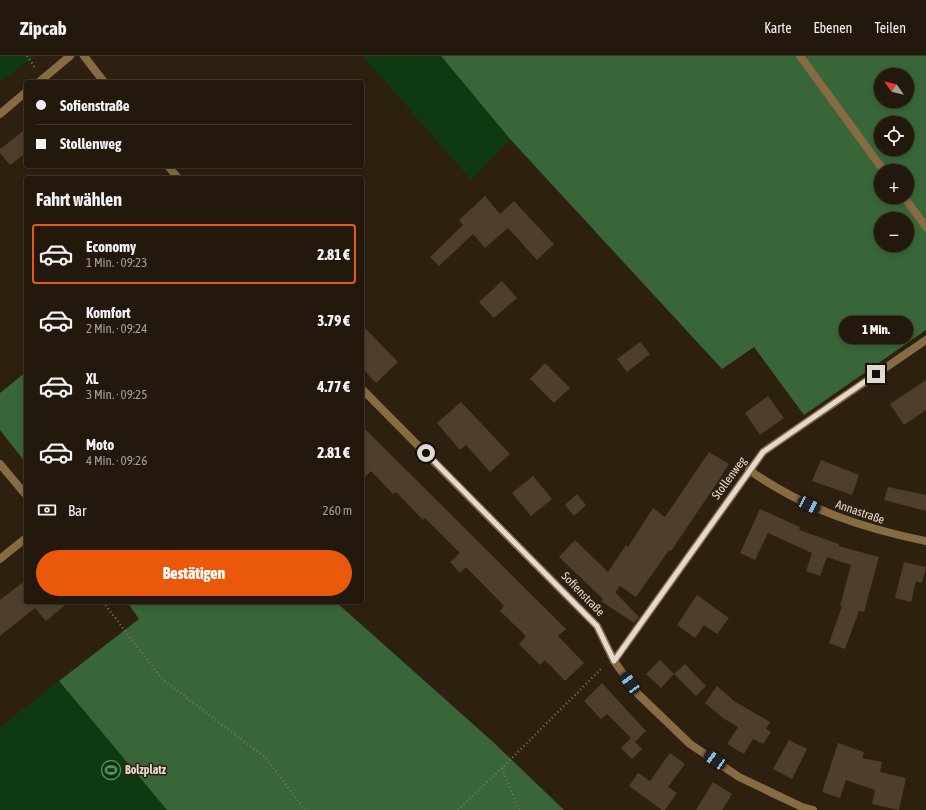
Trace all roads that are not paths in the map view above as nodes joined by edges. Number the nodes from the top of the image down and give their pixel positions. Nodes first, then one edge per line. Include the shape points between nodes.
1 (70, 56) edge
2 (84, 56) edge
3 (800, 56) edge
4 (40, 80) edge
5 (102, 80) edge
6 (24, 94) edge
7 (0, 114) edge
8 (879, 164) edge
9 (170, 168) edge
10 (176, 176) edge
11 (909, 204) edge
12 (926, 227) edge
13 (926, 340) edge
14 (364, 391) edge
15 (0, 464) edge
16 (749, 470) junction
17 (24, 493) edge
18 (24, 540) edge
19 (926, 541) edge
20 (0, 559) edge
21 (614, 661) junction
22 (812, 810) edge

1 - 4 street
2 - 5 street
3 - 8 street
6 - 7 street
9 - 10 street
11 - 12 street
13 - 16 street, Stollenweg via 763,452
14 - 21 street, Sofienstraße via 597,626
15 - 17 street
16 - 19 street, Annastraße via 776,489 820,511 886,533
16 - 21 street, Stollenweg
18 - 20 street
21 - 22 street, Sofienstraße via 638,694 690,744 739,777

